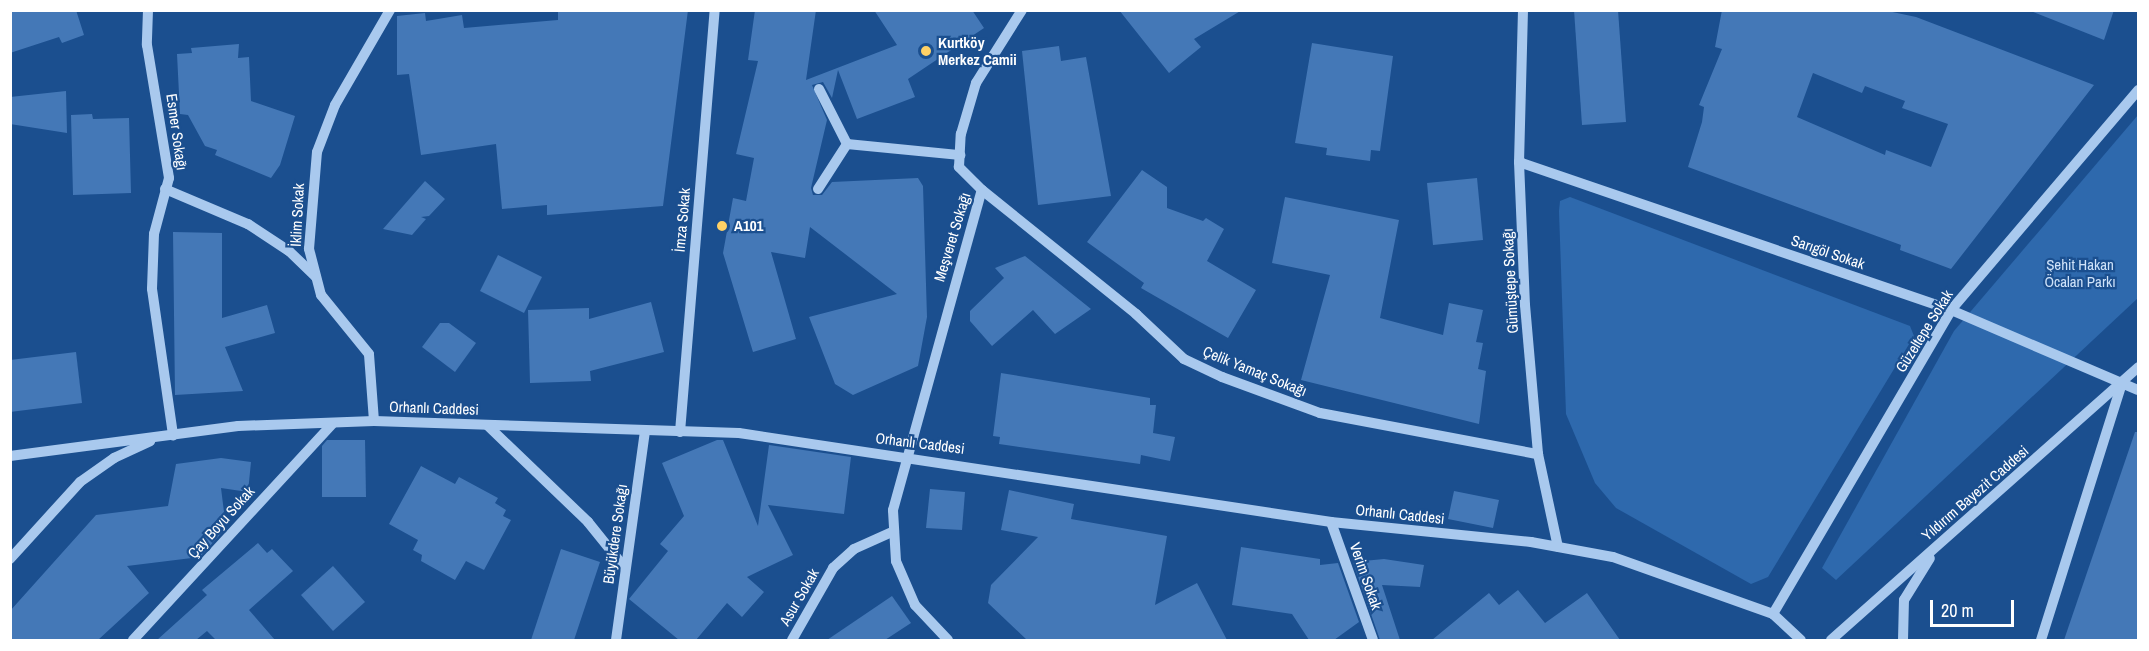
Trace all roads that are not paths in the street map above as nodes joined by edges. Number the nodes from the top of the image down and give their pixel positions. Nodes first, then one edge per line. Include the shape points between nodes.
1 (137, 10) edge
2 (390, 10) edge
3 (715, 10) edge
4 (1022, 10) edge
5 (1523, 10) edge
6 (148, 13) edge
7 (819, 90) dead end
8 (2139, 90) edge
9 (847, 144) junction
10 (960, 154) junction
11 (1519, 162) junction
12 (165, 189) junction
13 (818, 189) dead end
14 (982, 190) junction
15 (316, 278) junction
16 (1951, 310) junction
17 (2139, 367) edge
18 (2122, 383) junction
19 (2139, 390) edge
20 (374, 421) junction
21 (332, 424) junction
22 (487, 425) junction
23 (645, 432) junction
24 (680, 432) junction
25 (173, 435) junction
26 (161, 436) junction
27 (1538, 454) junction
28 (10, 456) edge
29 (908, 456) junction
30 (1331, 522) junction
31 (894, 531) junction
32 (1557, 547) junction
33 (1936, 547) junction
34 (10, 558) edge
35 (625, 568) junction
36 (1773, 614) junction
37 (133, 640) edge
38 (616, 640) edge
39 (792, 640) edge
40 (948, 640) edge
41 (1373, 640) edge
42 (1801, 640) edge
43 (1831, 640) edge
44 (1903, 640) edge
45 (2041, 640) edge

1 - 6 street
2 - 15 street, İklim Sokak via 341,94 317,152 309,249
3 - 24 street, İmza Sokak
4 - 10 street via 976,83
5 - 11 street, Gümüştepe Sokağı
6 - 12 street, Esmer Sokağı via 147,45 168,163
7 - 9 street
8 - 16 street, Güzeltepe Sokak
9 - 10 street
9 - 13 street
10 - 14 street, Meşveret Sokağı via 959,167
11 - 16 street, Sarıgöl Sokak
11 - 27 street, Gümüştepe Sokağı via 1524,305
12 - 15 street via 248,224 289,251
12 - 25 street, Esmer Sokağı via 154,234 152,289
14 - 27 street, Çelik Yamaç Sokağı via 1136,314 1184,359 1320,413
14 - 29 street, Meşveret Sokağı
15 - 20 street, İklim Sokak via 321,295 369,354
16 - 18 street, Sarıgöl Sokak
16 - 36 street, Güzeltepe Sokak
17 - 18 street, Yıldırım Bayezit Caddesi
18 - 19 street, Sarıgöl Sokak
18 - 33 street, Yıldırım Bayezit Caddesi
18 - 45 street
20 - 21 street, Orhanlı Caddesi
20 - 22 street, Orhanlı Caddesi
21 - 25 street, Orhanlı Caddesi via 238,426
21 - 37 street, Çay Boyu Sokak
22 - 23 street, Orhanlı Caddesi
22 - 35 street via 588,522
23 - 24 street, Orhanlı Caddesi
23 - 35 street, Büyükdere Sokağı
24 - 29 street, Orhanlı Caddesi via 739,433
25 - 26 street, Orhanlı Caddesi
26 - 28 street, Orhanlı Caddesi
26 - 34 street via 114,458 80,482
27 - 32 street, Gümüştepe Sokağı
29 - 30 street, Orhanlı Caddesi
29 - 31 street, Meşveret Sokağı via 893,510
30 - 32 street, Orhanlı Caddesi
30 - 41 street, Verim Sokak
31 - 39 street, Asur Sokak via 854,549 833,568
31 - 40 street, Meşveret Sokağı via 896,561 915,605
32 - 36 street, Orhanlı Caddesi via 1613,557
33 - 43 street, Yıldırım Bayezit Caddesi
33 - 44 street via 1904,600
35 - 38 street, Büyükdere Sokağı
36 - 42 street, Orhanlı Caddesi

